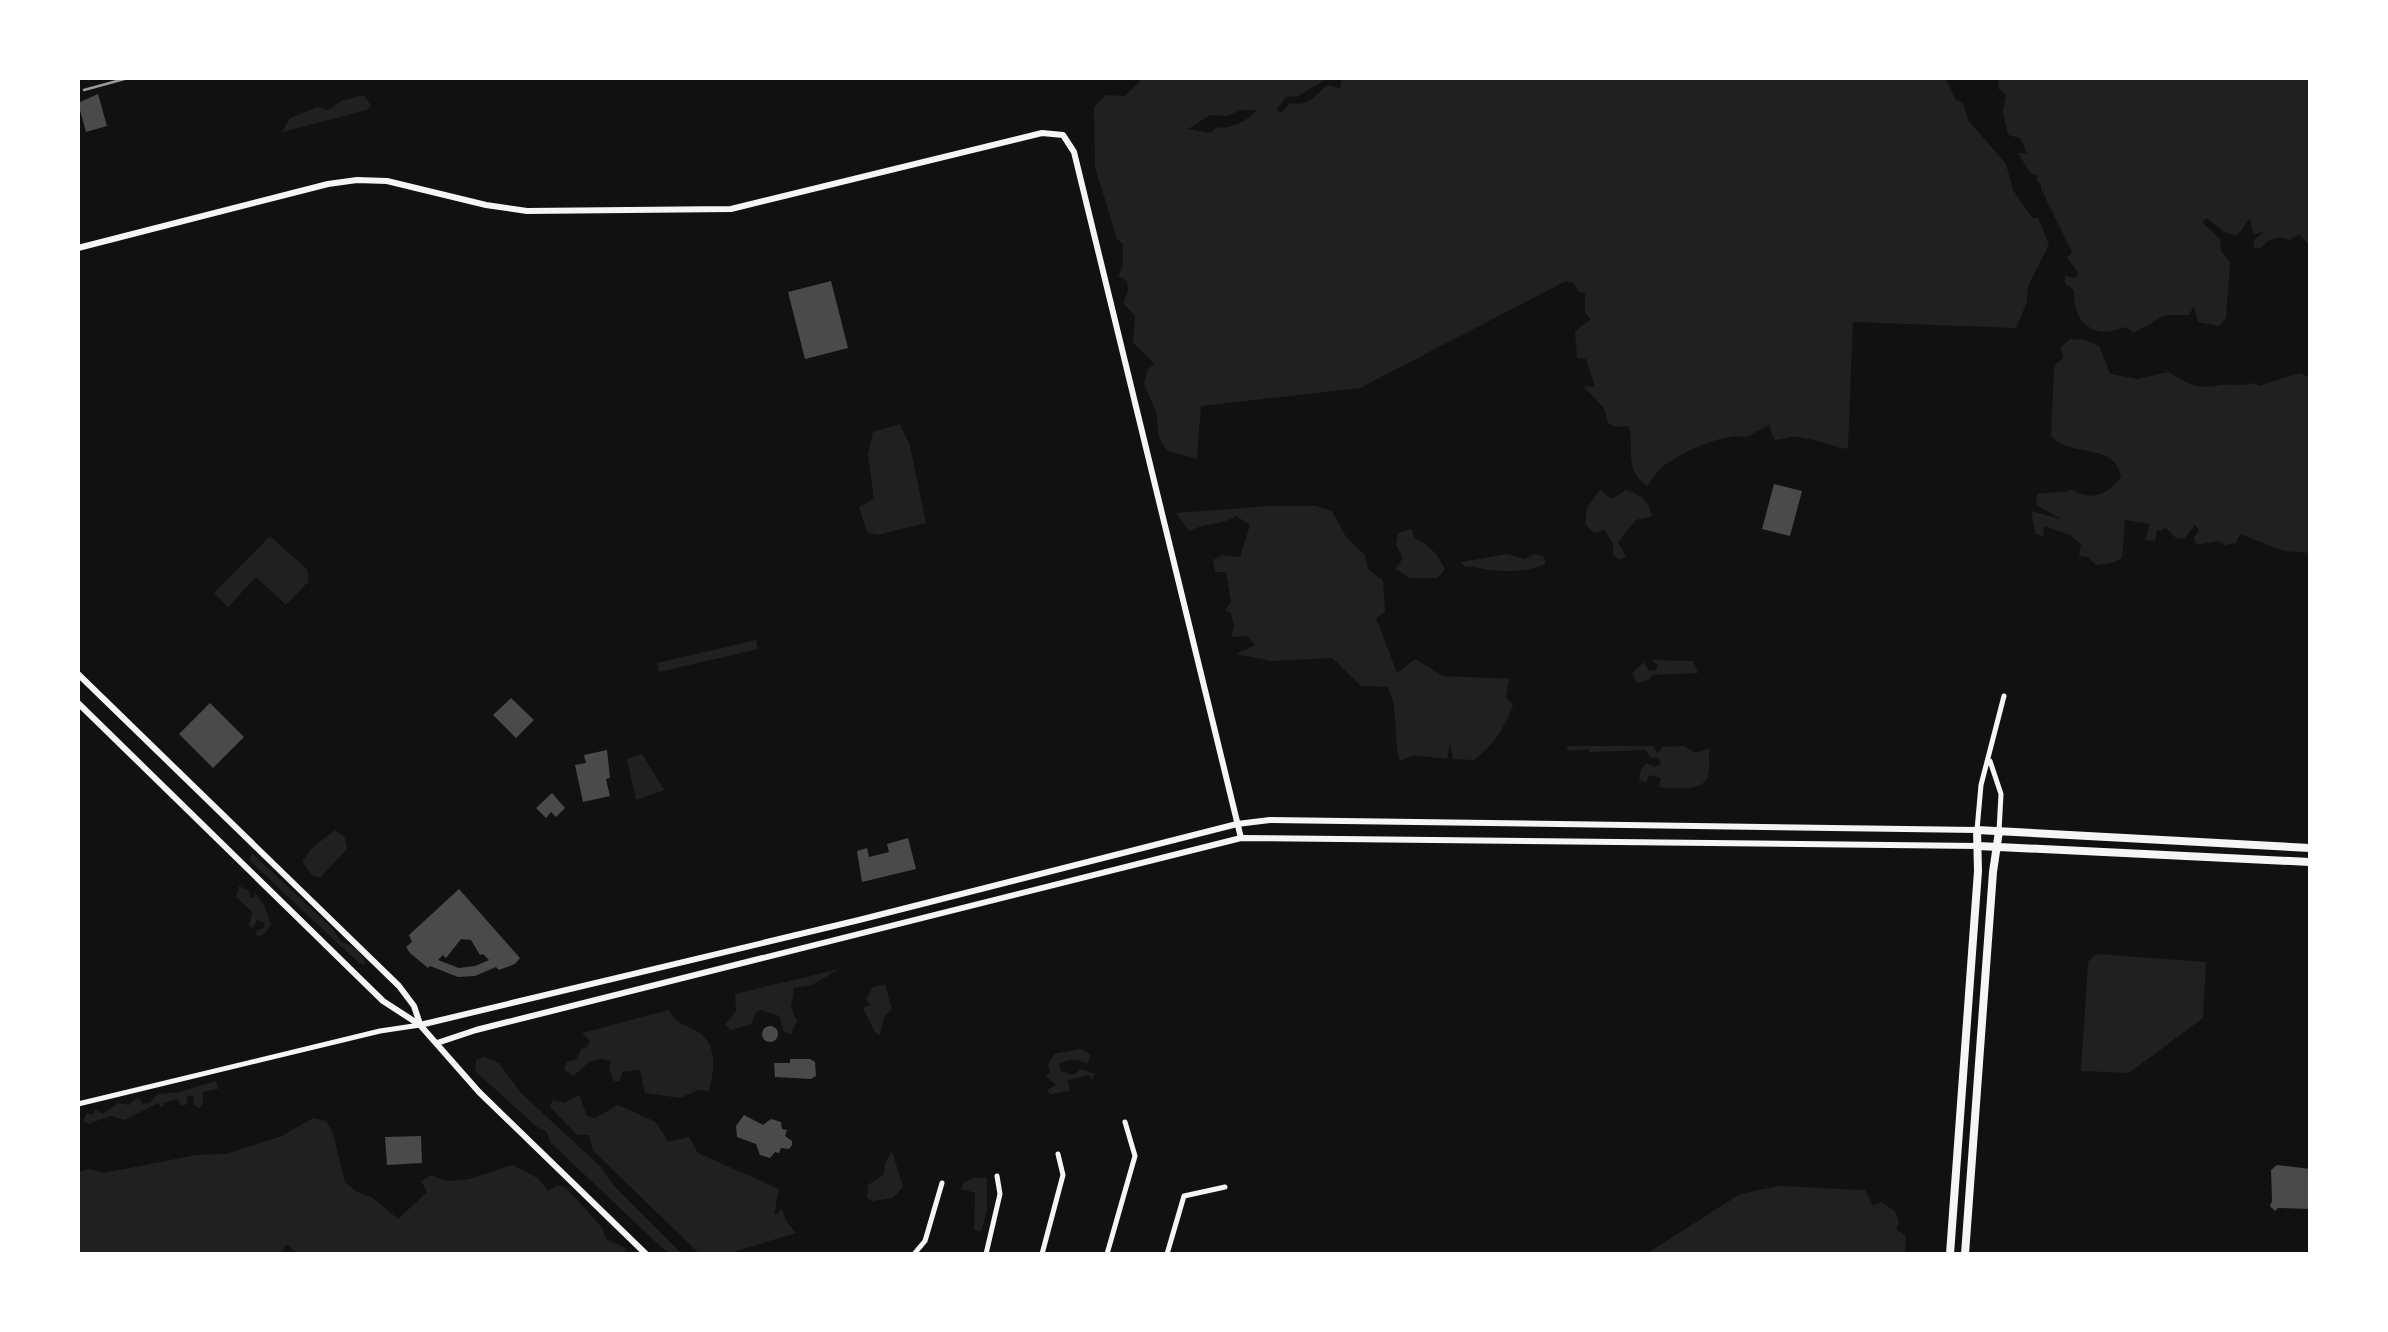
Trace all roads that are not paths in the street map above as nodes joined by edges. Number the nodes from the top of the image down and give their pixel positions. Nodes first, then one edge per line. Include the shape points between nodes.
1 (78, 248) edge
2 (78, 674) edge
3 (2004, 696) dead end
4 (78, 703) edge
5 (1989, 758) junction
6 (1238, 824) junction
7 (1977, 830) junction
8 (1999, 831) junction
9 (1241, 838) junction
10 (1978, 846) junction
11 (1998, 846) junction
12 (2310, 848) edge
13 (2310, 862) edge
14 (420, 1025) junction
15 (437, 1043) junction
16 (78, 1104) edge
17 (1125, 1122) dead end
18 (1058, 1154) dead end
19 (997, 1176) dead end
20 (942, 1183) dead end
21 (1225, 1187) dead end
22 (646, 1254) edge
23 (914, 1254) edge
24 (986, 1254) edge
25 (1042, 1254) edge
26 (1108, 1254) edge
27 (1167, 1254) edge
28 (1950, 1254) edge
29 (1965, 1254) edge

1 - 6 main road via 357,180 527,210 731,209 1042,132 1064,135 1074,152
2 - 14 main road via 399,986
3 - 5 street
4 - 14 main road via 383,1000
5 - 7 street
5 - 8 street via 2001,794
6 - 7 main road
6 - 9 main road
6 - 14 main road
7 - 8 main road
7 - 10 main road
8 - 11 main road
8 - 12 main road
9 - 10 main road
9 - 15 main road
10 - 11 main road
10 - 28 main road
11 - 13 main road
11 - 29 main road
14 - 15 main road
14 - 16 street
15 - 22 main road
17 - 26 street via 1134,1156
18 - 25 street via 1062,1175
19 - 24 street via 1000,1194
20 - 23 street via 925,1241
21 - 27 street via 1184,1196

